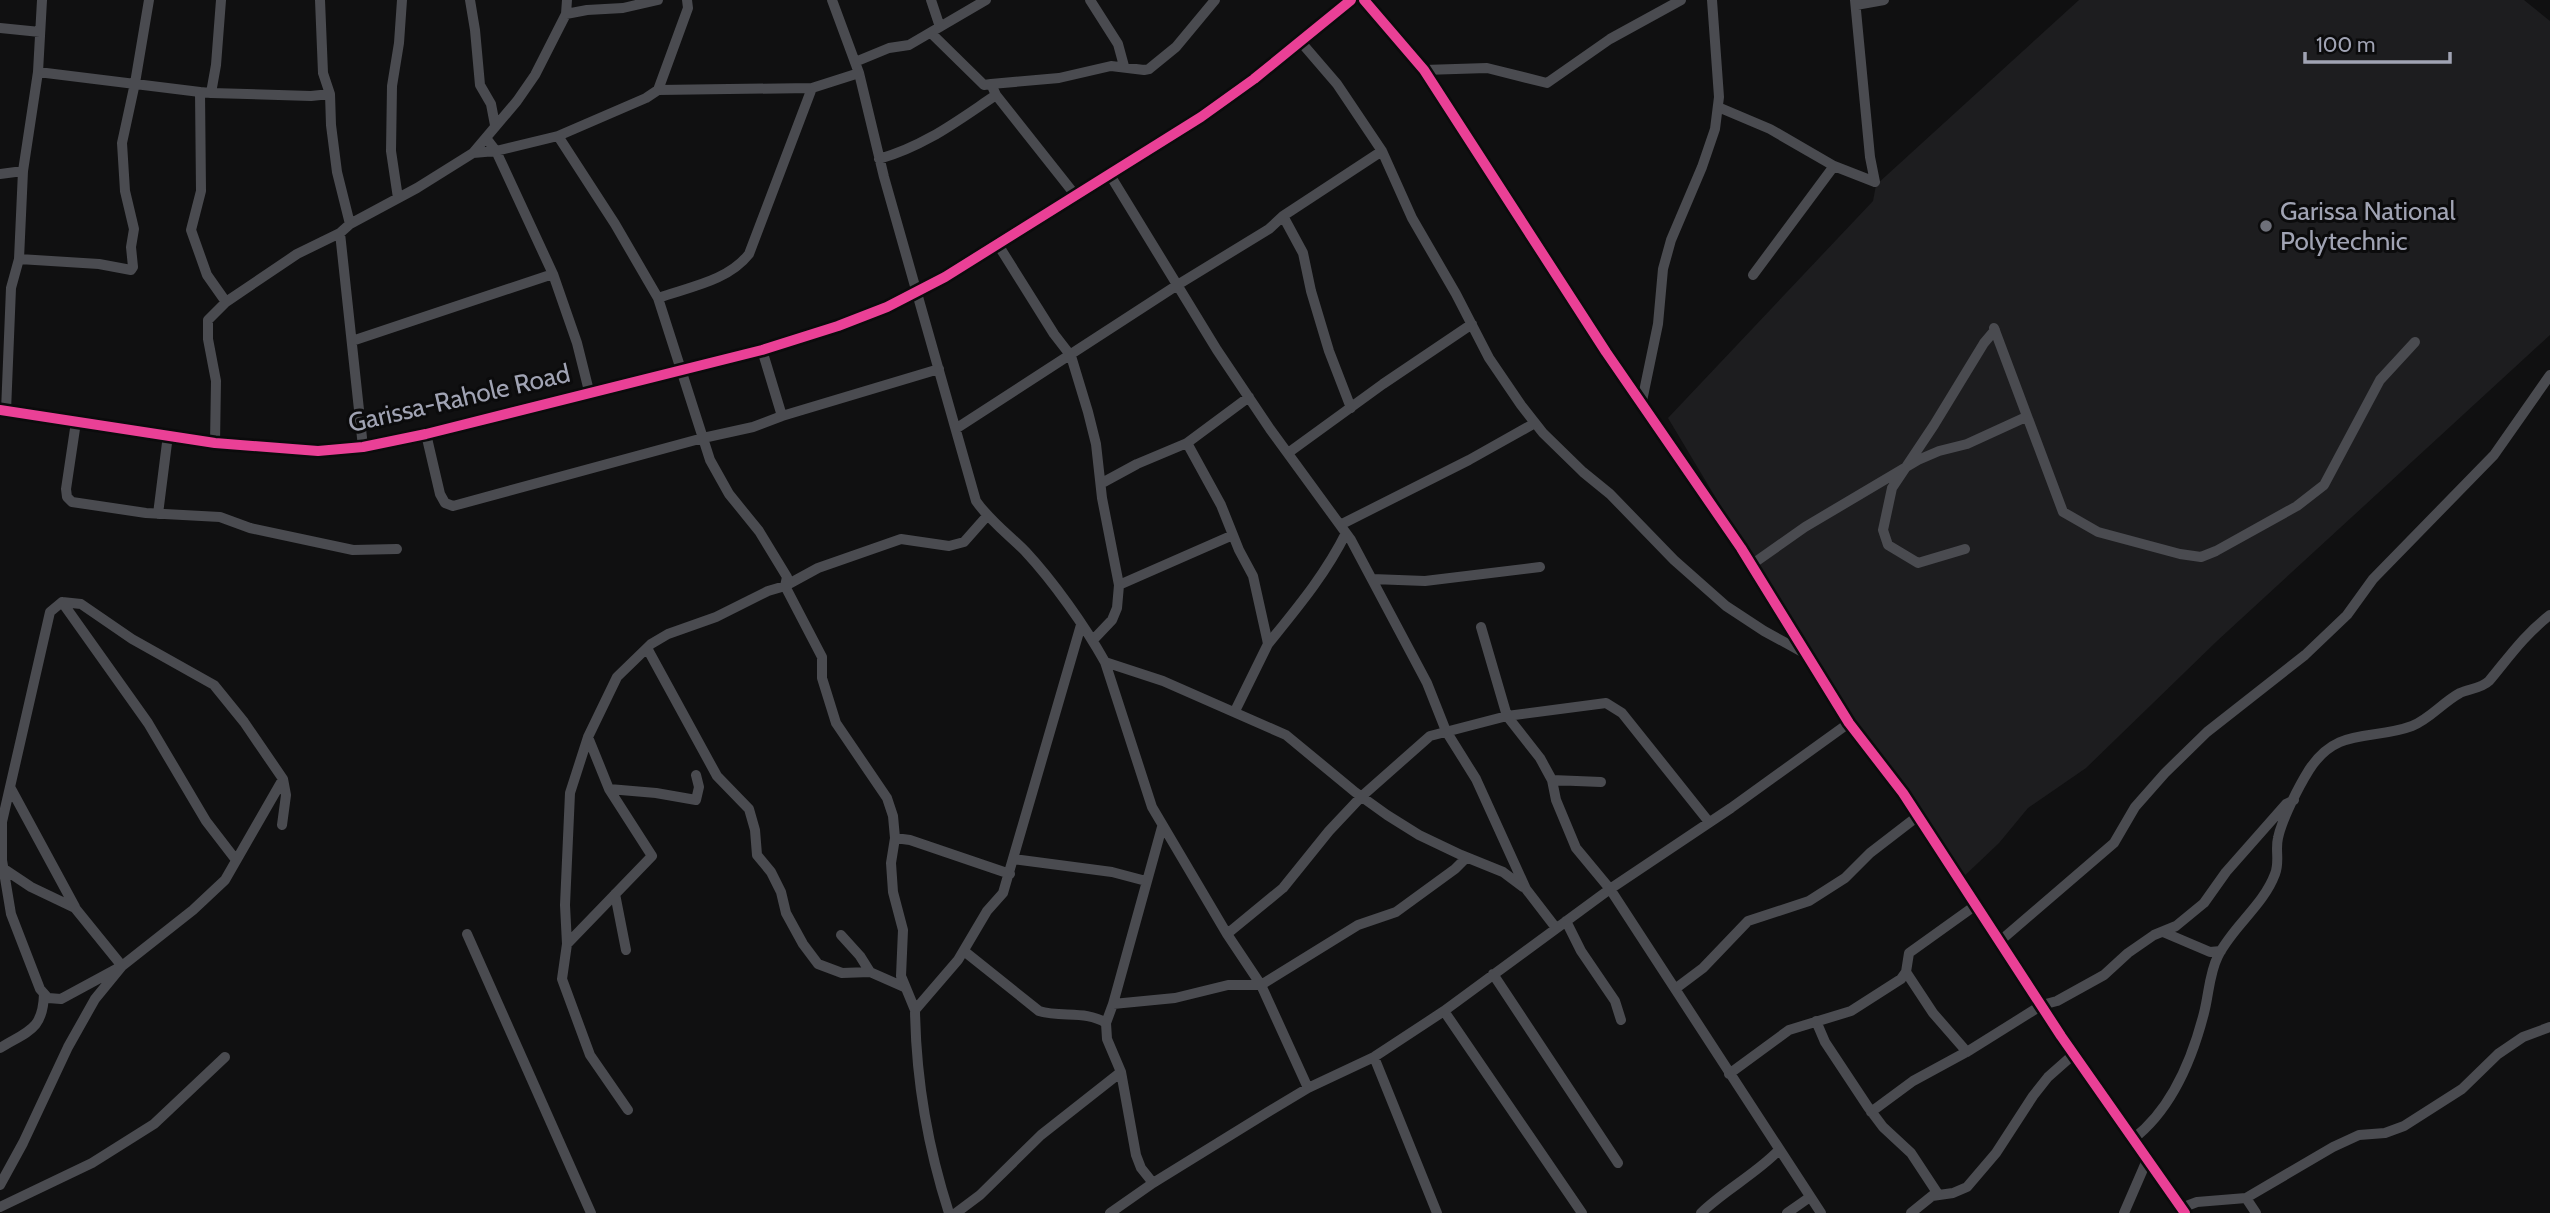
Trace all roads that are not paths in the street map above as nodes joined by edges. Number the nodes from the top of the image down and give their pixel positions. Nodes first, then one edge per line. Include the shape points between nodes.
1 (43, 0) edge
2 (149, 0) edge
3 (221, 0) edge
4 (320, 0) edge
5 (402, 0) edge
6 (470, 0) edge
7 (567, 0) edge
8 (658, 0) edge
9 (687, 0) edge
10 (832, 0) edge
11 (931, 0) edge
12 (986, 0) edge
13 (1090, 0) edge
14 (1215, 0) edge
15 (1351, 0) edge
16 (1364, 0) edge
17 (1681, 0) edge
18 (1712, 0) edge
19 (1884, 0) edge
20 (1855, 3) edge
21 (1340, 4) edge
22 (566, 14) junction
23 (940, 27) junction
24 (0, 28) edge
25 (40, 32) junction
26 (931, 33) junction
27 (1300, 41) junction
28 (855, 62) junction
29 (1124, 66) junction
30 (1424, 70) junction
31 (38, 72) junction
32 (859, 74) junction
33 (135, 83) junction
34 (991, 85) junction
35 (811, 88) junction
36 (658, 90) junction
37 (200, 92) junction
38 (211, 93) junction
39 (330, 94) junction
40 (996, 95) junction
41 (1718, 107) junction
42 (495, 125) junction
43 (558, 136) junction
44 (486, 138) junction
45 (496, 151) junction
46 (1382, 151) junction
47 (473, 153) junction
48 (879, 159) junction
49 (1834, 166) junction
50 (23, 172) junction
51 (0, 174) edge
52 (1111, 175) junction
53 (1076, 196) junction
54 (398, 198) junction
55 (1283, 216) junction
56 (350, 224) junction
57 (340, 233) junction
58 (997, 243) junction
59 (19, 259) junction
60 (553, 274) junction
61 (1753, 275) dead end
62 (1179, 284) junction
63 (916, 293) junction
64 (658, 298) junction
65 (226, 302) junction
66 (1472, 324) junction
67 (352, 341) junction
68 (2415, 342) dead end
69 (762, 350) junction
70 (1072, 356) junction
71 (682, 369) junction
72 (939, 369) junction
73 (2550, 375) edge
74 (589, 391) junction
75 (1249, 397) junction
76 (1642, 401) junction
77 (1351, 408) junction
78 (3, 410) edge
79 (782, 416) junction
80 (2026, 417) junction
81 (76, 422) junction
82 (1535, 423) junction
83 (957, 428) junction
84 (426, 434) junction
85 (168, 435) junction
86 (704, 438) junction
87 (215, 443) junction
88 (1187, 443) junction
89 (363, 447) junction
90 (1288, 453) junction
91 (1906, 467) junction
92 (1102, 483) junction
93 (158, 514) junction
94 (986, 516) junction
95 (1343, 529) junction
96 (1233, 535) junction
97 (397, 549) dead end
98 (1965, 549) dead end
99 (1751, 565) junction
100 (1540, 567) dead end
101 (1372, 579) junction
102 (1119, 585) junction
103 (785, 586) junction
104 (62, 602) junction
105 (2550, 615) edge
106 (1081, 625) junction
107 (1481, 627) dead end
108 (1093, 640) junction
109 (1268, 644) junction
110 (648, 648) junction
111 (1808, 655) junction
112 (1105, 662) junction
113 (1235, 711) junction
114 (1507, 716) junction
115 (1849, 723) junction
116 (1446, 731) junction
117 (588, 737) junction
118 (696, 775) dead end
119 (283, 779) junction
120 (1552, 780) junction
121 (1601, 782) dead end
122 (10, 787) junction
123 (609, 789) junction
124 (1361, 797) junction
125 (2295, 799) junction
126 (1918, 816) junction
127 (1709, 822) junction
128 (282, 825) dead end
129 (1162, 827) junction
130 (895, 838) junction
131 (1466, 858) junction
132 (1013, 859) junction
133 (236, 860) junction
134 (4, 869) junction
135 (1010, 874) junction
136 (1146, 881) junction
137 (1526, 889) junction
138 (1610, 889) junction
139 (615, 894) junction
140 (1976, 905) junction
141 (75, 908) junction
142 (1566, 921) junction
143 (1556, 928) junction
144 (2163, 932) junction
145 (467, 934) dead end
146 (1227, 934) junction
147 (841, 935) dead end
148 (2000, 941) junction
149 (567, 944) junction
150 (626, 950) dead end
151 (964, 951) junction
152 (2221, 951) junction
153 (122, 966) junction
154 (870, 972) junction
155 (1906, 972) junction
156 (1493, 974) junction
157 (1261, 985) junction
158 (904, 986) junction
159 (1675, 989) junction
160 (44, 993) junction
161 (1113, 1004) junction
162 (2042, 1005) junction
163 (915, 1010) junction
164 (1444, 1011) junction
165 (1620, 1020) dead end
166 (1816, 1021) junction
167 (1105, 1023) junction
168 (2550, 1027) edge
169 (0, 1048) edge
170 (1966, 1052) junction
171 (2074, 1054) junction
172 (225, 1057) dead end
173 (1374, 1057) junction
174 (1121, 1072) junction
175 (1729, 1074) junction
176 (1308, 1088) junction
177 (628, 1110) dead end
178 (1871, 1112) junction
179 (2133, 1139) junction
180 (1779, 1150) junction
181 (2147, 1160) junction
182 (1618, 1163) dead end
183 (1153, 1183) junction
184 (0, 1185) edge
185 (1938, 1194) junction
186 (1810, 1197) junction
187 (2246, 1198) junction
188 (0, 1207) edge
189 (2183, 1210) edge
190 (591, 1213) edge
191 (949, 1213) edge
192 (956, 1213) edge
193 (1110, 1213) edge
194 (1437, 1213) edge
195 (1582, 1213) edge
196 (1701, 1213) edge
197 (1787, 1213) edge
198 (1821, 1213) edge
199 (1911, 1213) edge
200 (2124, 1213) edge
201 (2256, 1213) edge

1 - 25 street
2 - 33 street
3 - 38 street
4 - 39 street via 323,73
5 - 54 street via 392,86 391,151
6 - 42 street via 480,85 491,104
7 - 22 street
8 - 22 street
9 - 36 street
10 - 28 street
11 - 23 street
12 - 23 street
13 - 29 street via 1118,44
14 - 29 street via 1176,47 1155,64 1144,70
15 - 21 street, Garissa-Rahole Road
16 - 30 street
17 - 30 street via 1610,39 1547,83 1487,68
18 - 41 street
19 - 20 street
20 - 49 street via 1875,182
21 - 27 street, Garissa-Rahole Road
22 - 42 street via 535,75
23 - 26 street
24 - 25 street
25 - 31 street
26 - 28 street
26 - 34 street via 985,86
27 - 46 street via 1337,83
27 - 52 street, Garissa-Rahole Road via 1244,87
28 - 32 street
29 - 34 street
30 - 76 street
31 - 33 street
31 - 50 street
32 - 35 street
32 - 48 street
33 - 37 street
33 - 59 street via 122,143 125,191 134,229 133,267
34 - 40 street
35 - 36 street
35 - 64 street via 749,254 725,275
36 - 43 street
37 - 38 street
37 - 65 street via 201,191 191,230 207,275
38 - 39 street
39 - 56 street via 337,172
40 - 48 street via 932,139
40 - 53 street
41 - 49 street via 1770,129
41 - 76 street via 1702,167 1662,269 1658,324
42 - 44 street
43 - 45 street
43 - 64 street
44 - 45 street
44 - 47 street
45 - 47 street
45 - 60 street
46 - 55 street
46 - 66 street via 1412,218
47 - 54 street
48 - 63 street
49 - 61 street
50 - 51 street
50 - 59 street
52 - 53 street, Garissa-Rahole Road
52 - 62 street
53 - 58 street, Garissa-Rahole Road
54 - 56 street
55 - 62 street
55 - 77 street via 1303,254 1329,351
56 - 57 street
57 - 65 street via 297,254
57 - 67 street
58 - 63 street, Garissa-Rahole Road
58 - 70 street
59 - 78 street via 10,288
60 - 67 street
60 - 74 street
62 - 70 street
62 - 75 street
63 - 69 street, Garissa-Rahole Road via 838,326
63 - 72 street
64 - 71 street
65 - 87 street via 208,320 216,381
66 - 77 street
66 - 82 street via 1489,358
67 - 89 street
68 - 80 street via 2380,380 2324,485 2297,506 2200,557 2098,532 2063,512
69 - 71 street, Garissa-Rahole Road
69 - 79 street
70 - 83 street
70 - 92 street
71 - 74 street, Garissa-Rahole Road
71 - 86 street
72 - 79 street
72 - 83 street
73 - 148 street via 2494,454 2373,579 2347,615 2264,690 2207,732 2135,807 2114,843
74 - 84 street, Garissa-Rahole Road
75 - 88 street
75 - 90 street
76 - 99 street
77 - 90 street
78 - 81 street, Garissa-Rahole Road
79 - 86 street
80 - 91 street
80 - 91 street via 1995,329
81 - 85 street, Garissa-Rahole Road
81 - 93 street via 67,497 82,504
82 - 95 street
82 - 111 street via 1702,586 1764,631
83 - 94 street via 976,500
84 - 86 street via 440,494 453,506
84 - 89 street, Garissa-Rahole Road
85 - 87 street, Garissa-Rahole Road
85 - 93 street
86 - 103 street via 729,494 787,577
87 - 89 street, Garissa-Rahole Road via 318,451
88 - 92 street
88 - 96 street
90 - 95 street
91 - 98 street via 1892,488 1886,511 1883,530 1888,545 1918,563
91 - 99 street
92 - 102 street
93 - 97 street via 220,517 353,550
94 - 103 street via 964,542 950,546 901,539 818,568
94 - 106 street via 1027,553
95 - 101 street
95 - 109 street via 1331,562
96 - 102 street
96 - 109 street via 1253,576
99 - 111 street
100 - 101 street via 1425,581
101 - 116 street via 1427,682
102 - 108 street via 1117,608
103 - 110 street via 668,634
103 - 130 street via 822,657 822,678 836,723 887,798
104 - 119 street via 81,604 214,685
104 - 122 street via 50,612
104 - 133 street via 148,723 205,821
105 - 125 street via 2482,686 2459,694 2412,726 2359,736 2328,749 2308,771
106 - 108 street
106 - 132 street
107 - 114 street
108 - 112 street
109 - 113 street
110 - 117 street via 617,677
110 - 154 street via 717,776 749,809 757,855 776,882 803,944 818,964 842,973
111 - 115 street
112 - 113 street
112 - 129 street
113 - 124 street via 1286,735
114 - 116 street
114 - 120 street
114 - 127 street via 1606,703 1622,713
115 - 126 street
115 - 127 street
116 - 124 street via 1430,736
116 - 137 street via 1476,779
117 - 123 street
117 - 149 street via 570,793
118 - 123 street via 696,800
119 - 128 street
119 - 133 street
120 - 121 street
120 - 138 street via 1576,848
122 - 134 street via 2,822
122 - 141 street
123 - 139 street via 652,856
124 - 131 street via 1419,835
124 - 146 street via 1283,888
125 - 144 street via 2226,872 2204,903
125 - 152 street via 2278,836 2279,859 2271,883
126 - 140 street
126 - 159 street via 1809,901 1748,920 1703,968
127 - 138 street
129 - 136 street
129 - 146 street
130 - 135 street
130 - 158 street via 891,863 903,930
131 - 137 street via 1503,872
131 - 157 street via 1396,912 1358,925
132 - 135 street
132 - 136 street
133 - 153 street via 225,880 193,910
134 - 141 street
134 - 160 street via 11,914
135 - 151 street via 1003,893
136 - 161 street
137 - 143 street
138 - 142 street
138 - 159 street
139 - 149 street
139 - 150 street
140 - 148 street
140 - 155 street via 1909,953
141 - 153 street
142 - 143 street
142 - 165 street via 1615,1001
143 - 156 street
144 - 152 street via 2210,952
144 - 162 street via 2128,953 2104,975
145 - 190 street
146 - 157 street
147 - 154 street
148 - 162 street
149 - 177 street via 562,979 590,1055
151 - 163 street
151 - 167 street via 1039,1011 1094,1015
152 - 179 street via 2179,1083 2158,1117
153 - 160 street via 61,999
153 - 184 street via 88,1011
154 - 158 street
155 - 166 street via 1851,1011
155 - 170 street
156 - 164 street
156 - 182 street
157 - 161 street via 1228,985 1175,998
157 - 176 street
158 - 163 street
159 - 175 street
160 - 169 street via 44,1013 35,1027
161 - 167 street
162 - 170 street
162 - 171 street
163 - 191 street via 923,1107
164 - 173 street
164 - 195 street
166 - 175 street via 1789,1030
166 - 178 street
167 - 174 street
168 - 187 street via 2523,1037 2498,1054 2462,1089 2427,1113 2385,1133 2359,1135
170 - 178 street
171 - 179 street
171 - 185 street via 2048,1077 1967,1187
172 - 188 street via 154,1124 92,1163
173 - 176 street
173 - 194 street
174 - 183 street via 1136,1155
174 - 192 street via 1041,1135
175 - 180 street
176 - 183 street
178 - 185 street via 1911,1153
179 - 181 street
180 - 186 street
180 - 196 street
181 - 189 street
181 - 200 street
183 - 193 street
185 - 199 street
186 - 197 street
186 - 198 street
187 - 189 street via 2197,1202
187 - 201 street

